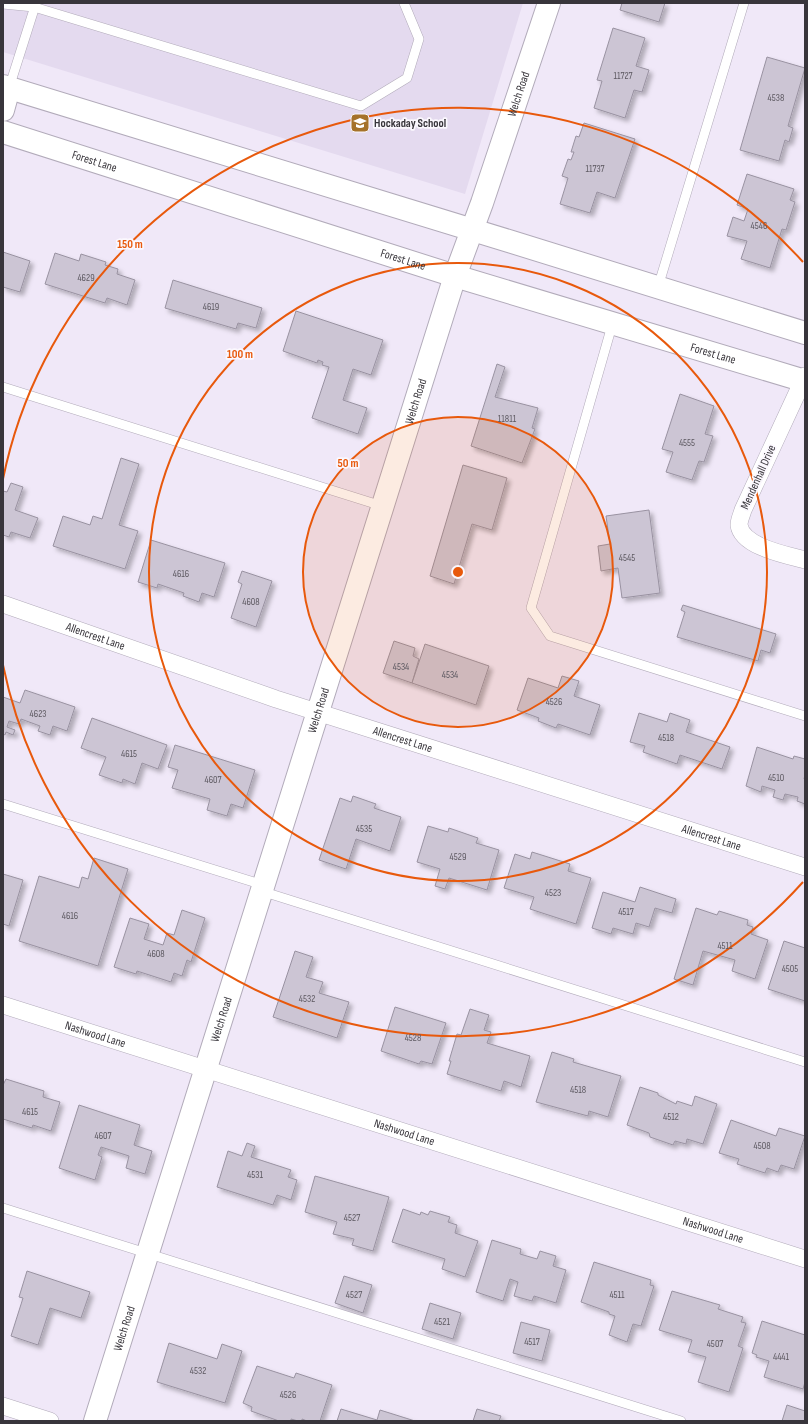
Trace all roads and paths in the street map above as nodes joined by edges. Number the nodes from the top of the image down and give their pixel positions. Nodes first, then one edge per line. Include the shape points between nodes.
1 (404, 3) edge
2 (549, 3) edge
3 (744, 3) edge
4 (3, 4) edge
5 (35, 5) edge
6 (6, 87) edge
7 (3, 110) edge
8 (3, 132) edge
9 (472, 230) junction
10 (455, 276) junction
11 (658, 288) junction
12 (613, 322) junction
13 (805, 333) edge
14 (804, 379) edge
15 (3, 387) edge
16 (382, 506) junction
17 (805, 560) edge
18 (3, 604) edge
19 (317, 713) junction
20 (805, 716) edge
21 (3, 804) edge
22 (805, 867) edge
23 (262, 888) junction
24 (3, 1005) edge
25 (805, 1062) edge
26 (205, 1068) junction
27 (3, 1208) edge
28 (147, 1253) junction
29 (805, 1259) edge
30 (3, 1406) edge
31 (50, 1421) edge
32 (95, 1421) edge
33 (681, 1421) edge

1 - 5 lane via 419,39 407,78 360,106
2 - 9 main road, Welch Road
3 - 11 lane
4 - 5 lane
5 - 6 lane
6 - 7 main road
6 - 9 main road
8 - 10 main road, Forest Lane
9 - 10 main road, Welch Road
9 - 11 main road
10 - 12 main road, Forest Lane
10 - 16 main road, Welch Road
11 - 13 main road
12 - 14 main road, Forest Lane
12 - 20 lane via 531,608 550,636
14 - 17 street, Mendenhall Drive via 743,510 739,524 743,535 751,542
15 - 16 lane
16 - 19 main road, Welch Road
18 - 19 street, Allencrest Lane
19 - 22 street, Allencrest Lane
19 - 23 main road, Welch Road
21 - 23 lane
23 - 25 lane
23 - 26 main road, Welch Road
24 - 26 street, Nashwood Lane
26 - 28 main road, Welch Road
26 - 29 street, Nashwood Lane
27 - 28 lane
28 - 32 main road, Welch Road
28 - 33 lane
30 - 31 street

